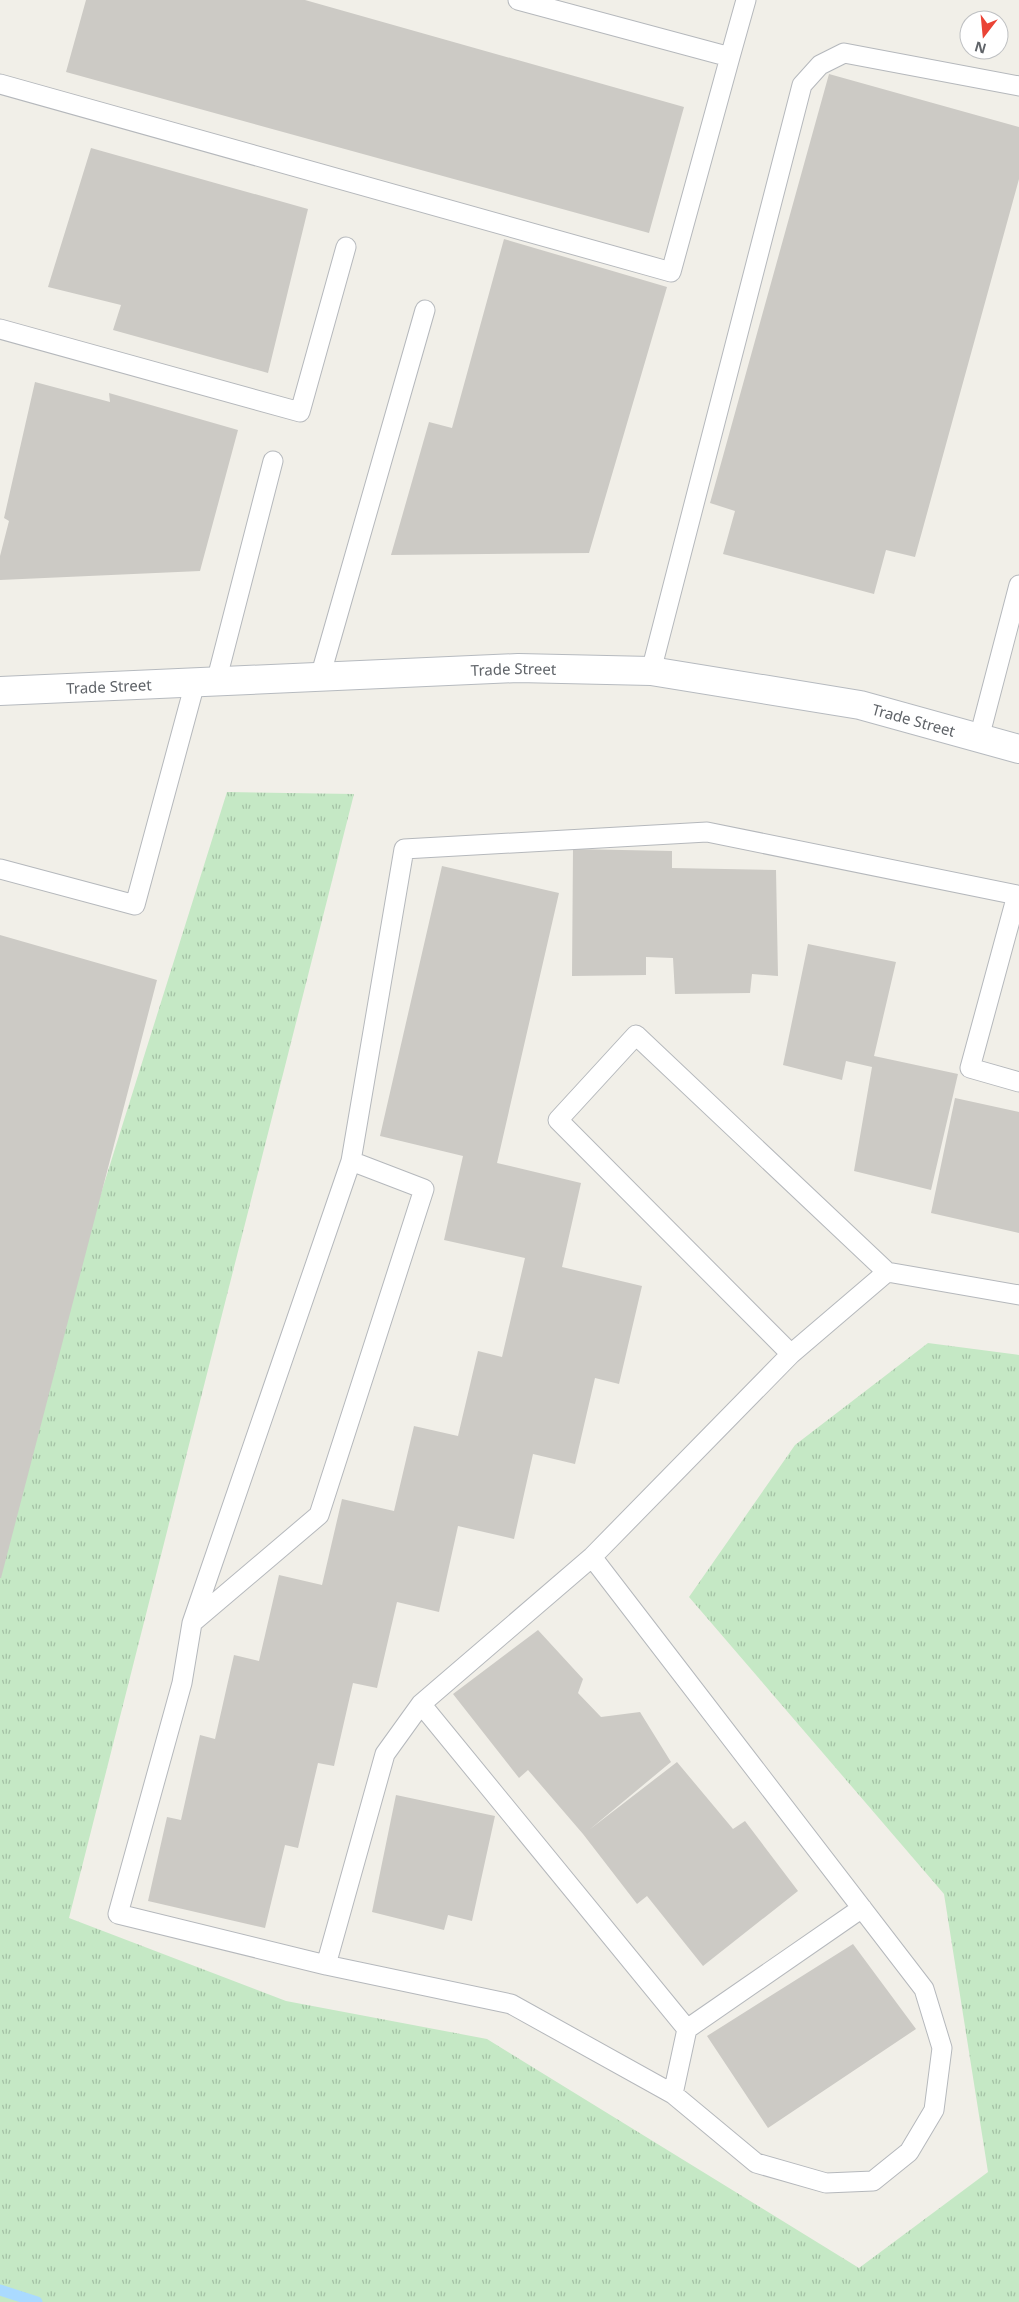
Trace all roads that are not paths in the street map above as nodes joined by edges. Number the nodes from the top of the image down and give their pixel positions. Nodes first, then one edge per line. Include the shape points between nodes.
1 (518, 0) edge
2 (746, 0) edge
3 (730, 58) junction
4 (0, 84) edge
5 (1019, 86) edge
6 (346, 247) dead end
7 (425, 310) dead end
8 (0, 329) edge
9 (273, 461) dead end
10 (1019, 585) edge
11 (651, 670) junction
12 (320, 677) junction
13 (205, 682) junction
14 (0, 691) edge
15 (978, 738) junction
16 (1019, 749) edge
17 (0, 869) edge
18 (1018, 892) edge
19 (1019, 1082) edge
20 (351, 1162) junction
21 (887, 1272) junction
22 (1019, 1295) edge
23 (791, 1354) junction
24 (592, 1557) junction
25 (192, 1623) junction
26 (421, 1704) junction
27 (862, 1908) junction
28 (326, 1965) junction
29 (687, 2029) junction
30 (672, 2094) junction

1 - 3 lane
2 - 3 lane
3 - 4 lane via 671,272
5 - 11 lane via 844,53 820,64 802,85
6 - 8 lane via 300,412
7 - 12 lane
9 - 13 lane
10 - 15 lane
11 - 12 street, Trade Street via 518,668
11 - 15 street, Trade Street via 860,705
12 - 13 street, Trade Street
13 - 14 street, Trade Street
13 - 17 lane via 177,744 135,905
15 - 16 street, Trade Street
18 - 19 lane via 970,1068
18 - 20 lane via 707,832 404,849
20 - 25 lane
20 - 25 lane via 424,1189 319,1515
21 - 22 lane
21 - 23 lane
21 - 23 lane via 636,1035 558,1120
23 - 24 lane
24 - 26 lane
24 - 27 lane
25 - 28 lane via 182,1683 118,1914
26 - 28 lane via 385,1754
26 - 29 lane
27 - 29 lane
27 - 30 lane via 924,1989 942,2048 934,2110 909,2152 873,2181 826,2183 756,2163
28 - 30 lane via 511,2004
29 - 30 lane

